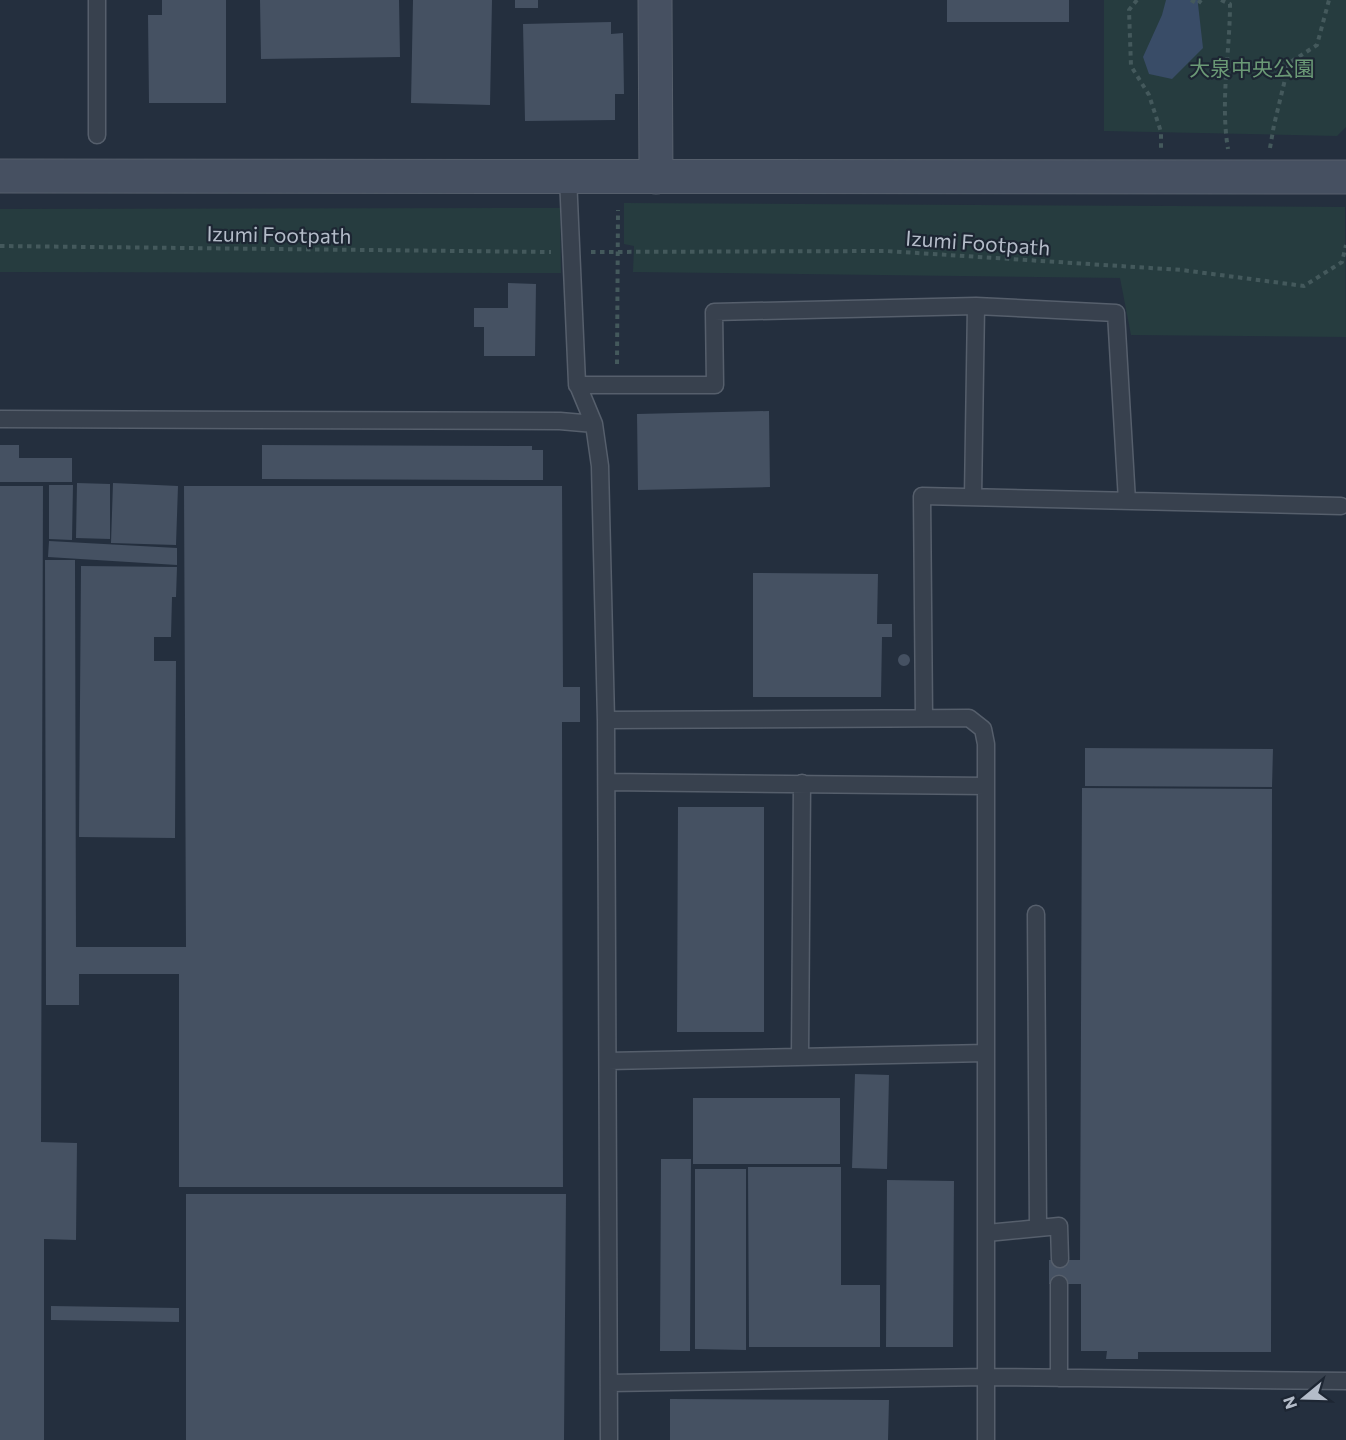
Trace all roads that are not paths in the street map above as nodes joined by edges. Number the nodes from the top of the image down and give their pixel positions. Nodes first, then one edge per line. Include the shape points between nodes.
1 (97, 0) edge
2 (655, 0) edge
3 (98, 135) dead end
4 (0, 176) edge
5 (568, 177) junction
6 (656, 177) junction
7 (1346, 177) edge
8 (976, 306) junction
9 (577, 385) junction
10 (0, 419) edge
11 (594, 424) junction
12 (973, 497) junction
13 (1126, 501) junction
14 (1341, 506) dead end
15 (924, 718) junction
16 (606, 720) junction
17 (607, 783) junction
18 (802, 783) junction
19 (986, 786) junction
20 (1036, 914) dead end
21 (986, 1053) junction
22 (800, 1057) junction
23 (609, 1061) junction
24 (1038, 1228) junction
25 (987, 1233) junction
26 (1060, 1259) dead end
27 (1059, 1284) dead end
28 (987, 1377) junction
29 (1059, 1378) junction
30 (1346, 1381) edge
31 (610, 1383) junction
32 (609, 1440) edge
33 (986, 1440) edge

1 - 3 lane
2 - 6 street
4 - 5 street
5 - 6 street
5 - 9 lane
6 - 7 street
8 - 9 lane via 714,312 715,385
8 - 12 lane
8 - 13 lane via 1116,313
9 - 11 lane
10 - 11 lane
11 - 16 lane via 600,466
12 - 13 lane
12 - 15 lane via 922,496
13 - 14 lane
15 - 16 lane
15 - 19 lane via 969,718 983,729
16 - 17 lane
17 - 18 lane
17 - 23 lane
18 - 19 lane
18 - 22 lane
19 - 21 lane
20 - 24 lane
21 - 22 lane
21 - 25 lane
22 - 23 lane
23 - 31 lane
24 - 25 lane
24 - 26 lane via 1059,1226
25 - 28 lane
27 - 29 lane
28 - 29 lane
28 - 31 lane
28 - 33 lane
29 - 30 lane
31 - 32 lane

